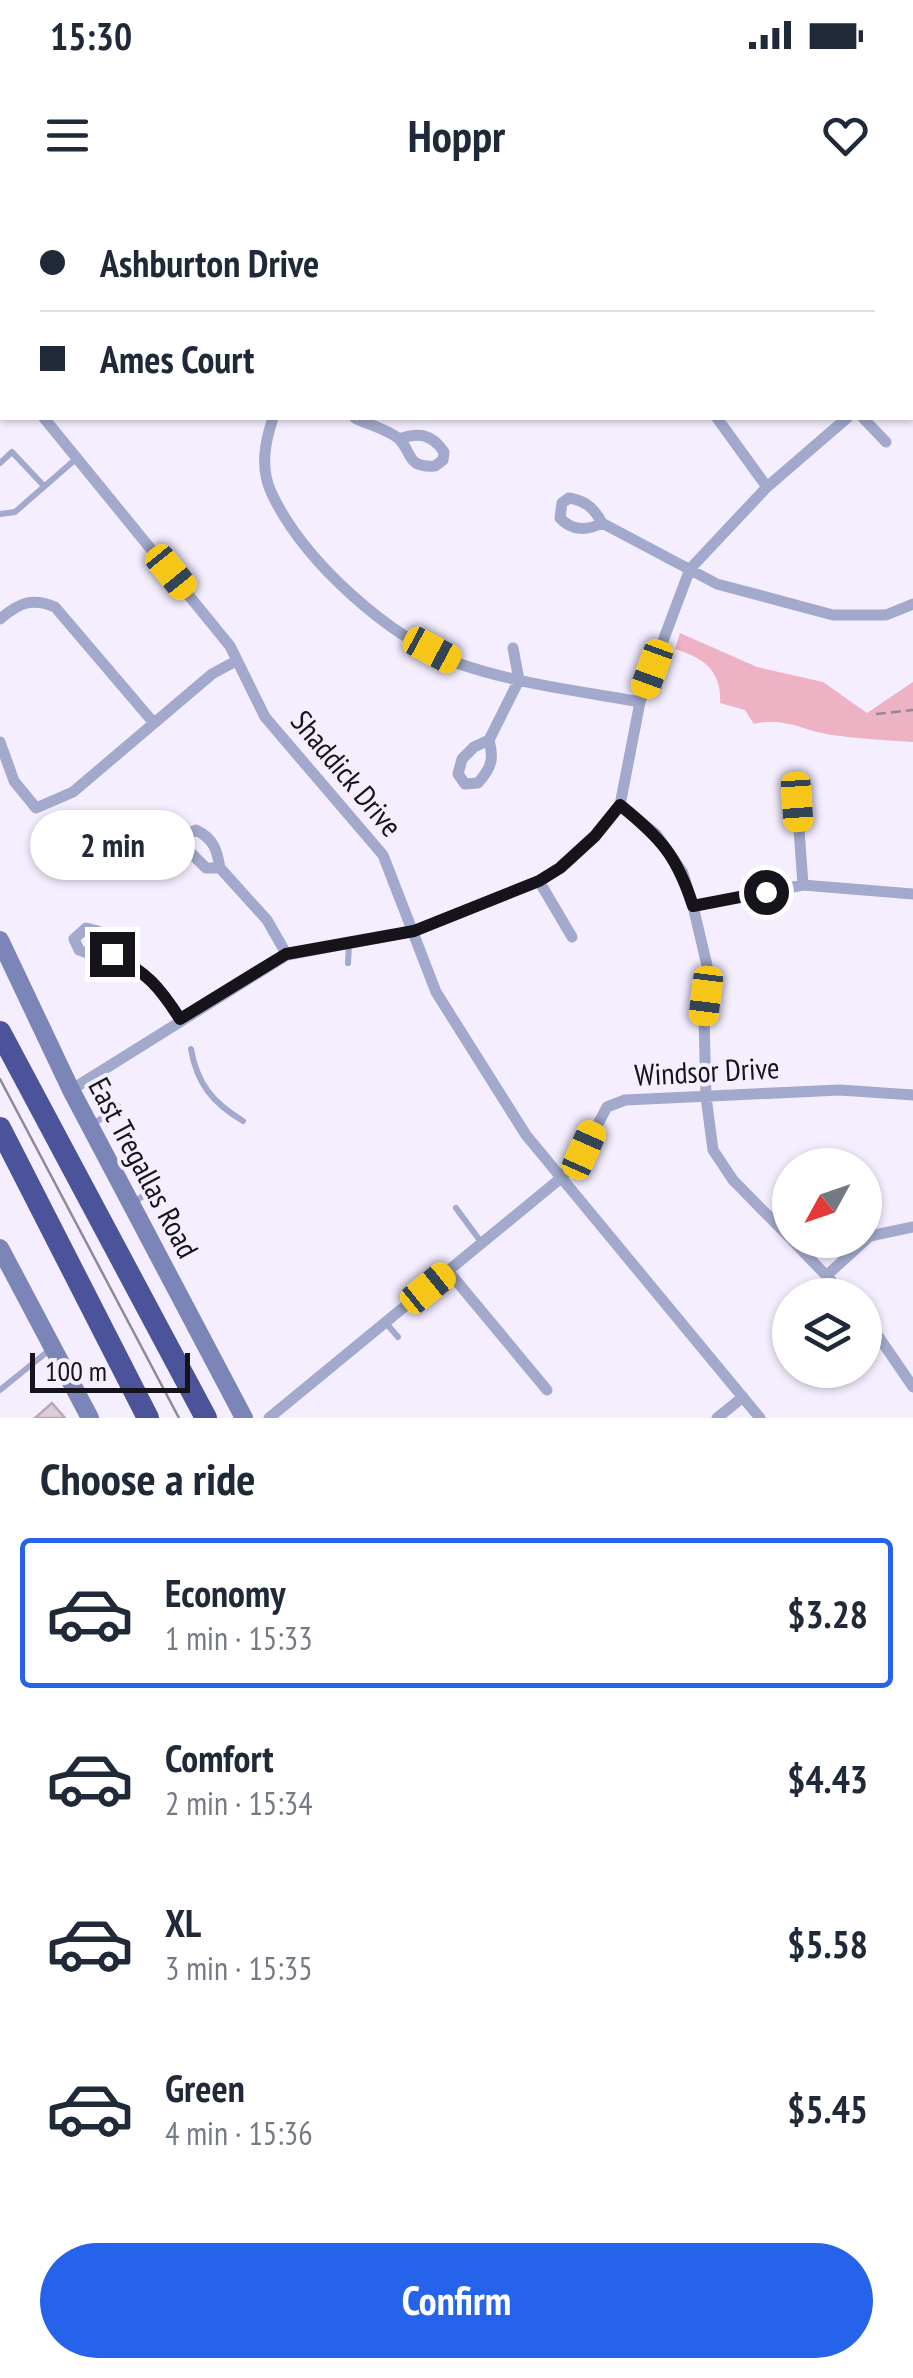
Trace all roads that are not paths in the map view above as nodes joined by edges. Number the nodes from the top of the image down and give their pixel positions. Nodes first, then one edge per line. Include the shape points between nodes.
1 (48, 420) edge
2 (272, 420) edge
3 (358, 420) edge
4 (718, 420) edge
5 (845, 420) edge
6 (865, 420) edge
7 (400, 440) dead end
8 (886, 442) dead end
9 (78, 458) junction
10 (0, 463) edge
11 (44, 486) junction
12 (767, 487) junction
13 (0, 514) edge
14 (602, 523) dead end
15 (690, 569) junction
16 (913, 604) edge
17 (0, 619) edge
18 (513, 648) dead end
19 (236, 661) junction
20 (518, 680) junction
21 (640, 702) junction
22 (153, 722) junction
23 (489, 740) dead end
24 (0, 742) edge
25 (797, 802) dead end
26 (620, 805) junction
27 (220, 868) dead end
28 (539, 881) junction
29 (802, 885) junction
30 (913, 894) edge
31 (693, 906) junction
32 (414, 931) junction
33 (572, 937) dead end
34 (0, 940) edge
35 (349, 943) junction
36 (112, 954) dead end
37 (286, 954) junction
38 (348, 964) dead end
39 (180, 1019) junction
40 (0, 1032) edge
41 (191, 1049) dead end
42 (71, 1090) junction
43 (913, 1095) edge
44 (706, 1097) junction
45 (118, 1106) dead end
46 (243, 1121) dead end
47 (90, 1127) junction
48 (0, 1128) edge
49 (562, 1178) junction
50 (147, 1193) dead end
51 (132, 1205) junction
52 (456, 1208) dead end
53 (772, 1220) edge
54 (913, 1227) edge
55 (482, 1242) junction
56 (0, 1248) edge
57 (809, 1258) edge
58 (448, 1272) junction
59 (826, 1275) junction
60 (829, 1278) edge
61 (385, 1322) junction
62 (398, 1337) dead end
63 (882, 1341) edge
64 (53, 1347) junction
65 (913, 1386) edge
66 (0, 1390) edge
67 (547, 1390) dead end
68 (743, 1397) junction
69 (90, 1418) edge
70 (148, 1418) edge
71 (206, 1418) edge
72 (244, 1418) edge
73 (269, 1418) edge
74 (718, 1418) edge
75 (760, 1418) edge

1 - 9 street, Shaddick Drive
2 - 20 street via 263,450 270,490 329,571 407,636 458,663
3 - 7 street
4 - 12 street
5 - 12 street
6 - 8 street
9 - 11 lane
9 - 19 street, Shaddick Drive
10 - 11 lane via 12,452
11 - 13 lane via 15,512
12 - 15 street
14 - 15 street
15 - 16 street via 717,584 833,615 886,616
15 - 21 street
17 - 22 street via 33,600 55,608
18 - 20 street
19 - 22 street
19 - 32 street, Shaddick Drive via 265,718 383,855
20 - 21 street
20 - 23 street
21 - 26 street
22 - 24 street via 73,792 36,808 14,780
25 - 29 street
26 - 28 street via 595,836
26 - 31 street via 656,834 683,873
27 - 37 street via 267,920
28 - 32 street
28 - 33 street
29 - 30 street
29 - 31 street
31 - 44 street via 709,974
32 - 35 street
32 - 49 street, Shaddick Drive via 436,992 526,1136
34 - 42 street, East Tregallas Road
35 - 37 street
35 - 38 lane
36 - 39 street via 160,987
37 - 39 street
39 - 42 street
40 - 71 highway
41 - 46 lane via 207,1094
42 - 47 street, East Tregallas Road
43 - 44 street, Windsor Drive via 840,1090
44 - 49 street, Windsor Drive via 625,1100 607,1108
44 - 53 street via 713,1150
45 - 47 lane
47 - 51 street, East Tregallas Road
48 - 70 highway
49 - 55 street, Windsor Drive
49 - 68 street, Shaddick Drive
50 - 51 lane
51 - 72 street, East Tregallas Road
52 - 55 lane
54 - 59 street via 870,1236
55 - 58 street, Windsor Drive
56 - 64 street
57 - 59 street
58 - 61 street, Windsor Drive
58 - 67 street
59 - 60 street
61 - 62 lane
61 - 73 street, Windsor Drive
63 - 65 street
64 - 66 lane
64 - 69 street
68 - 74 street
68 - 75 street, Shaddick Drive

